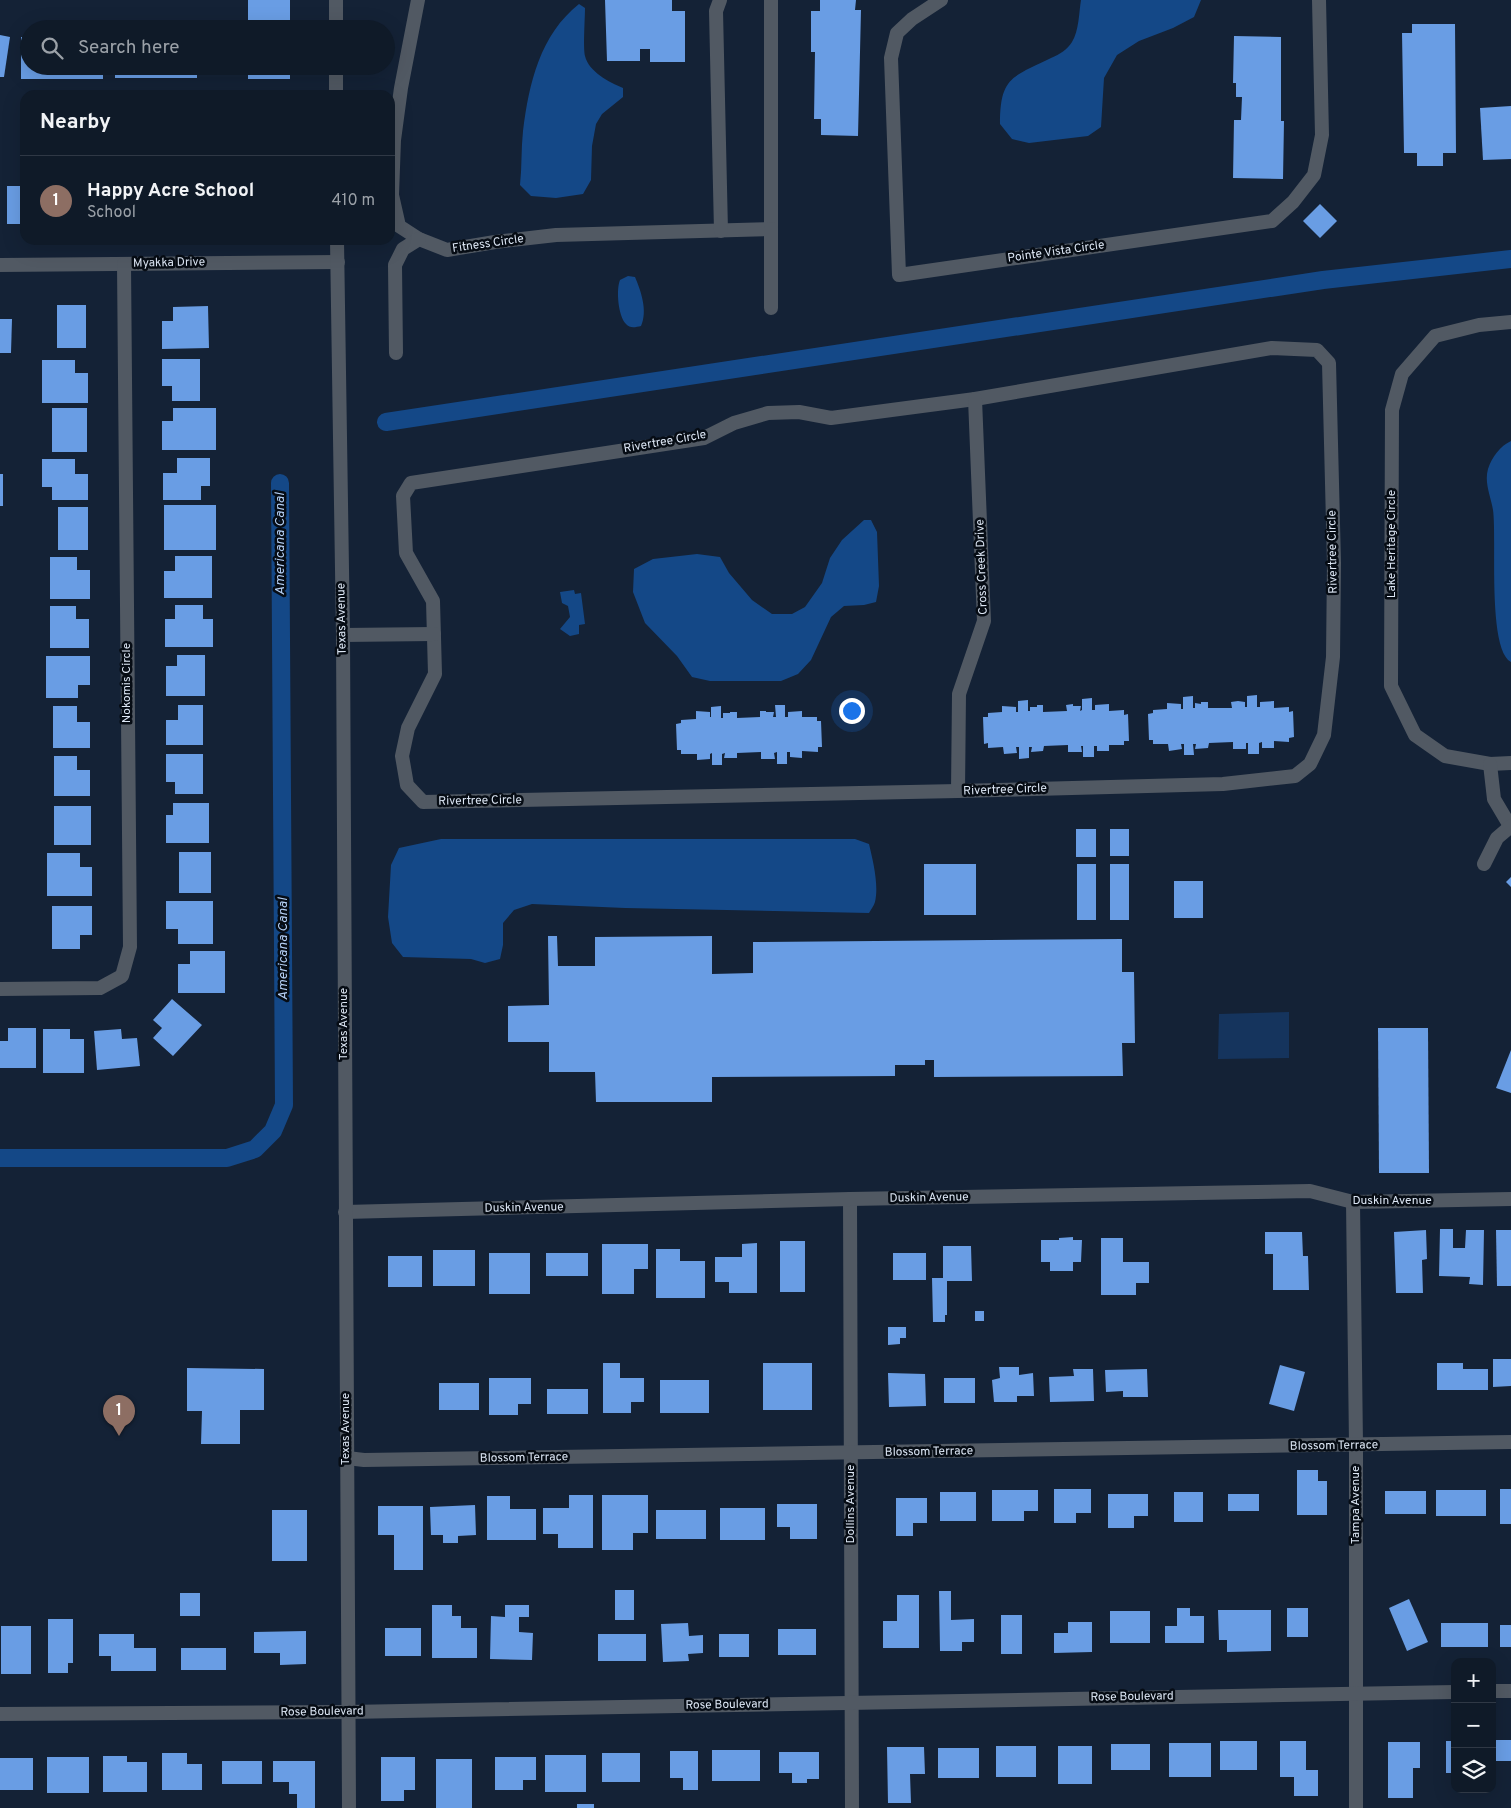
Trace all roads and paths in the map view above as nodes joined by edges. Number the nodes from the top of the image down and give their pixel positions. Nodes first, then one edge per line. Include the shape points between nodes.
1 (336, 0) edge
2 (418, 0) edge
3 (720, 0) edge
4 (771, 0) edge
5 (941, 0) edge
6 (1319, 0) edge
7 (336, 20) edge
8 (336, 75) edge
9 (336, 90) edge
10 (395, 133) edge
11 (395, 208) edge
12 (772, 229) junction
13 (721, 231) junction
14 (419, 239) junction
15 (337, 245) edge
16 (338, 262) junction
17 (124, 264) junction
18 (0, 265) edge
19 (771, 308) dead end
20 (1511, 322) edge
21 (396, 353) dead end
22 (975, 399) junction
23 (434, 634) junction
24 (343, 635) junction
25 (1511, 763) edge
26 (1490, 764) junction
27 (958, 792) junction
28 (1510, 826) edge
29 (1484, 864) dead end
30 (0, 989) edge
31 (850, 1199) junction
32 (1511, 1199) edge
33 (1352, 1202) junction
34 (345, 1212) junction
35 (1511, 1442) edge
36 (1356, 1445) junction
37 (851, 1453) junction
38 (346, 1458) junction
39 (1496, 1691) edge
40 (1511, 1691) edge
41 (1451, 1692) edge
42 (1356, 1694) junction
43 (852, 1703) junction
44 (348, 1712) junction
45 (0, 1714) edge
46 (349, 1808) edge
47 (852, 1808) edge
48 (1356, 1808) edge

1 - 7 street
2 - 10 street, Fitness Circle
3 - 13 street via 716,11
4 - 12 street
5 - 6 street, Pointe Vista Circle via 897,33 891,58 899,275 1272,221 1293,202 1314,175 1322,136
8 - 9 street
11 - 14 street, Fitness Circle via 399,226
12 - 13 street, Fitness Circle
12 - 19 street
13 - 14 street, Fitness Circle via 556,235 447,250
14 - 21 street via 403,249 395,265
15 - 16 street, Texas Avenue
16 - 17 street, Myakka Drive
16 - 24 street, Texas Avenue
17 - 18 street, Myakka Drive
17 - 30 street, Nokomis Circle via 130,947 122,976 100,988
20 - 26 street, Lake Heritage Circle via 1479,325 1434,336 1402,374 1392,410 1391,686 1415,735 1445,756
22 - 23 street, Rivertree Circle via 831,418 799,412 768,413 734,423 704,438 411,483 403,496 406,554 433,601
22 - 27 street, Cross Creek Drive via 984,621 959,694
22 - 27 street, Rivertree Circle via 1272,348 1317,350 1329,363 1334,563 1332,657 1324,735 1310,764 1296,776 1224,784
23 - 24 street
23 - 27 street, Rivertree Circle via 435,674 408,728 402,756 407,785 423,802
24 - 34 street, Texas Avenue
25 - 26 street, Lake Heritage Circle
26 - 28 street via 1494,799
28 - 29 street via 1497,838
31 - 33 street, Duskin Avenue via 1310,1191
31 - 34 street, Duskin Avenue
31 - 37 street, Dollins Avenue
32 - 33 street, Duskin Avenue
33 - 36 street, Tampa Avenue
34 - 38 street, Texas Avenue
35 - 36 street, Blossom Terrace
36 - 37 street, Blossom Terrace
36 - 42 street, Tampa Avenue
37 - 38 street, Blossom Terrace
37 - 43 street, Dollins Avenue
38 - 44 street, Texas Avenue
39 - 40 street
41 - 42 street, Rose Boulevard
42 - 43 street, Rose Boulevard
42 - 48 street, Tampa Avenue
43 - 44 street, Rose Boulevard
43 - 47 street, Dollins Avenue
44 - 45 street, Rose Boulevard
44 - 46 street, Texas Avenue

